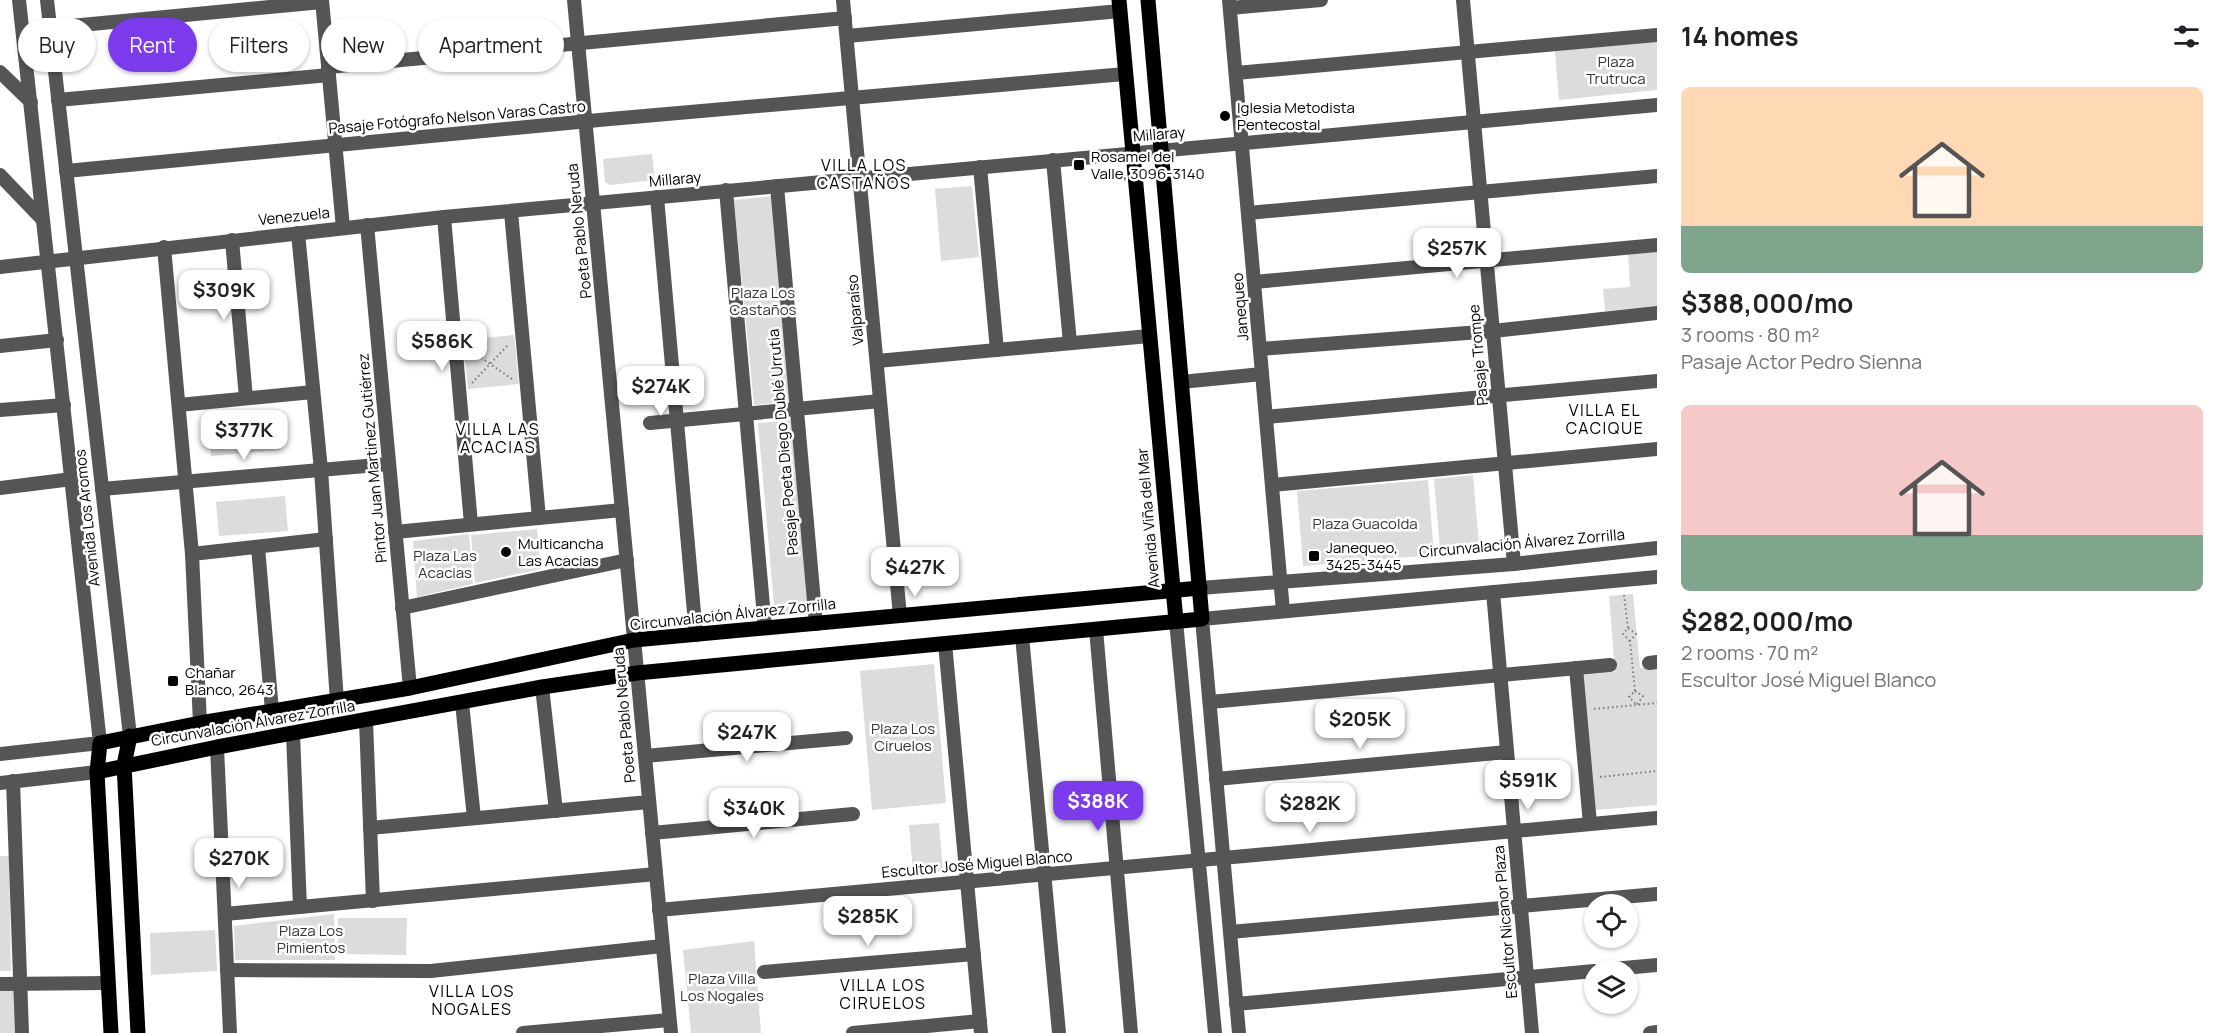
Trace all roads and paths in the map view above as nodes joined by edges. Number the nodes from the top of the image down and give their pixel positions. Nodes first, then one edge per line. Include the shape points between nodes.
1 (19, 0) edge
2 (47, 0) edge
3 (574, 0) edge
4 (843, 0) edge
5 (1148, 0) edge
6 (1321, 0) edge
7 (1463, 0) edge
8 (322, 1) edge
9 (1229, 4) edge
10 (1119, 6) edge
11 (49, 18) edge
12 (323, 18) edge
13 (845, 18) junction
14 (96, 23) edge
15 (1657, 35) edge
16 (847, 36) junction
17 (578, 44) junction
18 (1467, 52) junction
19 (406, 63) edge
20 (0, 72) edge
21 (55, 72) edge
22 (321, 72) edge
23 (328, 72) edge
24 (1236, 73) junction
25 (1125, 74) junction
26 (850, 97) junction
27 (58, 100) junction
28 (31, 102) junction
29 (1657, 105) edge
30 (585, 121) junction
31 (1474, 122) junction
32 (1242, 143) junction
33 (335, 145) junction
34 (1161, 150) junction
35 (1132, 153) junction
36 (1053, 160) junction
37 (980, 167) junction
38 (66, 171) junction
39 (0, 175) edge
40 (1657, 176) edge
41 (860, 178) junction
42 (777, 186) junction
43 (726, 190) junction
44 (1480, 192) junction
45 (657, 197) junction
46 (593, 203) junction
47 (511, 212) junction
48 (1248, 213) junction
49 (444, 217) junction
50 (43, 220) junction
51 (367, 225) junction
52 (343, 228) junction
53 (298, 233) junction
54 (232, 240) junction
55 (1657, 245) edge
56 (164, 247) junction
57 (76, 257) junction
58 (48, 261) junction
59 (1486, 261) junction
60 (0, 267) edge
61 (1254, 282) junction
62 (1657, 313) edge
63 (522, 331) junction
64 (1492, 331) junction
65 (1149, 336) junction
66 (454, 339) junction
67 (57, 340) junction
68 (1070, 343) junction
69 (0, 346) edge
70 (1260, 349) junction
71 (997, 350) junction
72 (876, 361) junction
73 (490, 364) junction
74 (1262, 374) junction
75 (1657, 381) edge
76 (1181, 382) junction
77 (527, 389) junction
78 (313, 392) junction
79 (460, 396) junction
80 (1498, 396) junction
81 (246, 398) junction
82 (880, 401) junction
83 (64, 405) junction
84 (178, 405) junction
85 (797, 409) junction
86 (0, 410) edge
87 (746, 414) junction
88 (1266, 417) junction
89 (677, 421) junction
90 (650, 423) dead end
91 (1657, 449) edge
92 (1504, 463) junction
93 (389, 464) junction
94 (321, 470) junction
95 (72, 479) junction
96 (186, 482) junction
97 (1272, 485) junction
98 (0, 488) edge
99 (102, 489) junction
100 (622, 510) junction
101 (539, 518) junction
102 (471, 524) junction
103 (395, 532) junction
104 (326, 539) junction
105 (258, 547) junction
106 (1657, 548) edge
107 (192, 554) junction
108 (627, 560) junction
109 (1514, 564) junction
110 (1657, 577) edge
111 (1622, 580) junction
112 (1281, 581) junction
113 (1200, 588) junction
114 (1173, 591) junction
115 (1493, 592) junction
116 (402, 608) junction
117 (1283, 611) junction
118 (900, 616) junction
119 (1202, 619) junction
120 (1176, 621) junction
121 (816, 624) junction
122 (765, 628) junction
123 (1096, 628) junction
124 (1628, 628) junction
125 (696, 635) junction
126 (1022, 636) junction
127 (634, 640) junction
128 (1630, 640) junction
129 (945, 644) junction
130 (1610, 665) dead end
131 (1576, 668) junction
132 (637, 673) junction
133 (1500, 675) junction
134 (542, 687) junction
135 (410, 688) junction
136 (1635, 691) junction
137 (338, 701) junction
138 (1210, 702) junction
139 (462, 703) junction
140 (1657, 703) edge
141 (1637, 705) junction
142 (1580, 710) junction
143 (272, 711) junction
144 (366, 721) junction
145 (200, 723) junction
146 (293, 734) junction
147 (129, 736) junction
148 (846, 738) dead end
149 (100, 743) junction
150 (217, 747) junction
151 (1507, 752) junction
152 (0, 754) edge
153 (645, 756) junction
154 (124, 765) junction
155 (1657, 771) edge
156 (97, 772) junction
157 (1216, 779) junction
158 (1586, 779) junction
159 (7, 782) edge
160 (649, 802) junction
161 (556, 810) junction
162 (853, 814) dead end
163 (474, 818) junction
164 (1657, 818) edge
165 (1590, 824) junction
166 (370, 828) junction
167 (1514, 831) junction
168 (652, 833) junction
169 (1223, 858) junction
170 (1199, 861) junction
171 (1116, 868) junction
172 (656, 874) junction
173 (1044, 874) junction
174 (967, 882) junction
175 (1657, 894) edge
176 (373, 901) junction
177 (300, 907) junction
178 (1520, 907) junction
179 (659, 910) junction
180 (225, 914) junction
181 (1230, 932) junction
182 (662, 946) junction
183 (974, 954) junction
184 (1657, 965) edge
185 (1638, 967) edge
186 (227, 970) junction
187 (764, 972) dead end
188 (1584, 972) edge
189 (1527, 978) junction
190 (20, 983) junction
191 (108, 983) junction
192 (0, 984) edge
193 (1236, 1004) junction
194 (670, 1027) edge
195 (981, 1027) edge
196 (1657, 1032) edge
197 (22, 1033) edge
198 (111, 1033) edge
199 (138, 1033) edge
200 (230, 1033) edge
201 (523, 1033) edge
202 (853, 1033) edge
203 (1059, 1033) edge
204 (1131, 1033) edge
205 (1215, 1033) edge
206 (1239, 1033) edge
207 (1532, 1033) edge
208 (1650, 1033) edge

1 - 28 street, Avenida Los Aromos
2 - 11 street, Avenida Los Aromos
3 - 17 street, Poeta Pablo Neruda
4 - 13 street, Valparaíso
5 - 34 main road
6 - 9 street
7 - 18 street, Pasaje Trompe
8 - 12 street
8 - 14 street
9 - 24 street, Janequeo
10 - 16 street
10 - 25 main road, Avenida Viña del Mar
13 - 16 street, Valparaíso
13 - 17 street
15 - 18 street
16 - 26 street, Valparaíso
17 - 19 street
17 - 30 street, Poeta Pablo Neruda
18 - 24 street
18 - 31 street, Pasaje Trompe
20 - 28 street
21 - 27 street, Avenida Los Aromos
22 - 27 street
23 - 33 street
24 - 32 street, Janequeo
25 - 26 street, Pasaje Fotógrafo Nelson Varas Castro
25 - 35 main road, Avenida Viña del Mar
26 - 30 street, Pasaje Fotógrafo Nelson Varas Castro
26 - 41 street, Valparaíso
27 - 38 street, Avenida Los Aromos
28 - 50 street, Avenida Los Aromos
29 - 31 street, Millaray
30 - 33 street, Pasaje Fotógrafo Nelson Varas Castro
30 - 46 street, Poeta Pablo Neruda
31 - 32 street, Millaray
31 - 44 street, Pasaje Trompe
32 - 34 street, Millaray
32 - 48 street, Janequeo
33 - 38 street, Pasaje Fotógrafo Nelson Varas Castro
33 - 52 street
34 - 35 street, Millaray
34 - 76 main road
35 - 36 street, Millaray
35 - 65 main road, Avenida Viña del Mar
36 - 37 street, Millaray
36 - 68 street
37 - 41 street, Millaray
37 - 71 street
38 - 57 street, Avenida Los Aromos
39 - 50 street
40 - 44 street
41 - 42 street, Millaray
41 - 72 street, Valparaíso
42 - 43 street, Millaray
42 - 85 street, Pasaje Poeta Diego Dublé Urrutia
43 - 45 street, Millaray
43 - 87 street
44 - 48 street
44 - 59 street, Pasaje Trompe
45 - 46 street, Millaray
45 - 89 street
46 - 47 street, Venezuela
46 - 100 street, Poeta Pablo Neruda
47 - 49 street, Venezuela
47 - 63 street
48 - 61 street, Janequeo
49 - 51 street, Venezuela
49 - 66 street
50 - 58 street, Avenida Los Aromos
51 - 52 street, Venezuela
51 - 93 street, Pintor Juan Martínez Gutiérrez
52 - 53 street, Venezuela
53 - 54 street, Venezuela
53 - 78 street
54 - 56 street, Venezuela
54 - 81 street
55 - 59 street
56 - 57 street, Venezuela
56 - 84 street
57 - 58 street, Venezuela
57 - 99 street, Avenida Los Aromos
58 - 60 street, Venezuela
58 - 67 street, Avenida Los Aromos
59 - 61 street
59 - 64 street, Pasaje Trompe
61 - 70 street, Janequeo
62 - 64 street
63 - 73 path
63 - 77 street
64 - 70 street
64 - 80 street, Pasaje Trompe
65 - 68 street
65 - 114 main road, Avenida Viña del Mar
66 - 73 path
66 - 79 street
67 - 69 street
67 - 83 street, Avenida Los Aromos
68 - 71 street
70 - 74 street, Janequeo
71 - 72 street
72 - 82 street, Valparaíso
73 - 77 path
73 - 79 path
74 - 76 street
74 - 88 street, Janequeo
75 - 80 street
76 - 113 main road
77 - 101 street
78 - 81 street
78 - 94 street
79 - 102 street
80 - 88 street
80 - 92 street, Pasaje Trompe
81 - 84 street
82 - 85 street
82 - 118 street, Valparaíso
83 - 86 street
83 - 95 street, Avenida Los Aromos
84 - 96 street
85 - 87 street
85 - 121 street, Pasaje Poeta Diego Dublé Urrutia
87 - 89 street
87 - 122 street
88 - 97 street, Janequeo
89 - 90 street
89 - 125 street
91 - 92 street
92 - 97 street
92 - 109 street, Pasaje Trompe
93 - 94 street
93 - 103 street, Pintor Juan Martínez Gutiérrez
94 - 96 street
94 - 104 street
95 - 98 street
95 - 149 street, Avenida Los Aromos
96 - 99 street
96 - 107 street
97 - 112 street, Janequeo
99 - 147 street, Avenida Los Aromos
100 - 101 street
100 - 108 street, Poeta Pablo Neruda
101 - 102 street
102 - 103 street
103 - 116 street, Pintor Juan Martínez Gutiérrez
104 - 105 street
104 - 137 street
105 - 107 street
105 - 143 street
106 - 109 street, Circunvalación Álvarez Zorrilla
107 - 145 street
108 - 116 street
108 - 127 street, Poeta Pablo Neruda
109 - 112 street, Circunvalación Álvarez Zorrilla
110 - 111 street, Circunvalación Álvarez Zorrilla
111 - 115 street, Circunvalación Álvarez Zorrilla
111 - 124 path
112 - 113 street, Circunvalación Álvarez Zorrilla
112 - 117 street, Janequeo
113 - 114 main road, Circunvalación Álvarez Zorrilla
113 - 119 main road
114 - 118 main road, Circunvalación Álvarez Zorrilla
114 - 120 main road, Avenida Viña del Mar
115 - 117 street, Circunvalación Álvarez Zorrilla
115 - 133 street, Escultor Nicanor Plaza
116 - 135 street, Pintor Juan Martínez Gutiérrez
117 - 119 street, Circunvalación Álvarez Zorrilla
118 - 121 main road, Circunvalación Álvarez Zorrilla
119 - 120 main road, Circunvalación Álvarez Zorrilla
119 - 138 street
120 - 123 main road, Circunvalación Álvarez Zorrilla
120 - 170 street, Avenida Viña del Mar
121 - 122 main road, Circunvalación Álvarez Zorrilla
122 - 125 main road, Circunvalación Álvarez Zorrilla
123 - 126 main road, Circunvalación Álvarez Zorrilla
123 - 171 street
124 - 128 path via 1623,634
124 - 128 path via 1636,634
125 - 127 main road, Circunvalación Álvarez Zorrilla
126 - 129 main road, Circunvalación Álvarez Zorrilla
126 - 173 street
127 - 132 street, Poeta Pablo Neruda
127 - 135 main road, Circunvalación Álvarez Zorrilla
128 - 136 path
129 - 132 main road, Circunvalación Álvarez Zorrilla
129 - 174 street
130 - 131 street
131 - 133 street
131 - 142 street
132 - 134 main road, Circunvalación Álvarez Zorrilla
132 - 153 street, Poeta Pablo Neruda
133 - 138 street
133 - 151 street, Escultor Nicanor Plaza
134 - 139 main road, Circunvalación Álvarez Zorrilla
134 - 161 street
135 - 137 main road, Circunvalación Álvarez Zorrilla
136 - 141 path via 1629,697
136 - 141 path via 1643,696
137 - 143 main road, Circunvalación Álvarez Zorrilla
138 - 157 street
139 - 144 main road, Circunvalación Álvarez Zorrilla
139 - 163 street
140 - 141 path
141 - 142 path
142 - 158 street
143 - 145 main road, Circunvalación Álvarez Zorrilla
144 - 146 main road, Circunvalación Álvarez Zorrilla
144 - 166 street
145 - 147 main road, Circunvalación Álvarez Zorrilla
146 - 150 main road, Circunvalación Álvarez Zorrilla
146 - 177 street
147 - 149 main road, Circunvalación Álvarez Zorrilla
147 - 154 main road, Avenida Los Aromos
148 - 153 street
149 - 152 street, Circunvalación Álvarez Zorrilla
149 - 156 main road, Avenida Los Aromos
150 - 154 main road, Circunvalación Álvarez Zorrilla
150 - 180 street
151 - 157 street
151 - 167 street, Escultor Nicanor Plaza
153 - 160 street, Poeta Pablo Neruda
154 - 156 main road, Circunvalación Álvarez Zorrilla
154 - 199 main road, Avenida Los Aromos
155 - 158 path
156 - 159 street, Circunvalación Álvarez Zorrilla
156 - 191 main road, Avenida Los Aromos
157 - 169 street
158 - 165 street
159 - 190 street
160 - 161 street
160 - 168 street, Poeta Pablo Neruda
161 - 163 street
162 - 168 street
163 - 166 street
164 - 165 street, Escultor José Miguel Blanco
165 - 167 street, Escultor José Miguel Blanco
166 - 176 street
167 - 169 street, Escultor José Miguel Blanco
167 - 178 street, Escultor Nicanor Plaza
168 - 172 street, Poeta Pablo Neruda
169 - 170 street, Escultor José Miguel Blanco
169 - 181 street
170 - 171 street, Escultor José Miguel Blanco
170 - 205 street, Avenida Viña del Mar
171 - 173 street, Escultor José Miguel Blanco
171 - 204 street
172 - 176 street
172 - 179 street, Poeta Pablo Neruda
173 - 174 street, Escultor José Miguel Blanco
173 - 203 street
174 - 179 street, Escultor José Miguel Blanco
174 - 183 street
175 - 178 street
176 - 177 street
177 - 180 street
178 - 181 street
178 - 189 street, Escultor Nicanor Plaza
179 - 182 street, Poeta Pablo Neruda
180 - 186 street
181 - 193 street
182 - 186 street via 431,971
182 - 194 street, Poeta Pablo Neruda
183 - 187 street
183 - 195 street
184 - 185 street
186 - 200 street
188 - 189 street
189 - 193 street
189 - 207 street, Escultor Nicanor Plaza
190 - 191 street
190 - 192 street
190 - 197 street
191 - 198 main road, Avenida Los Aromos
193 - 206 street
194 - 201 street
195 - 202 street
196 - 208 street

